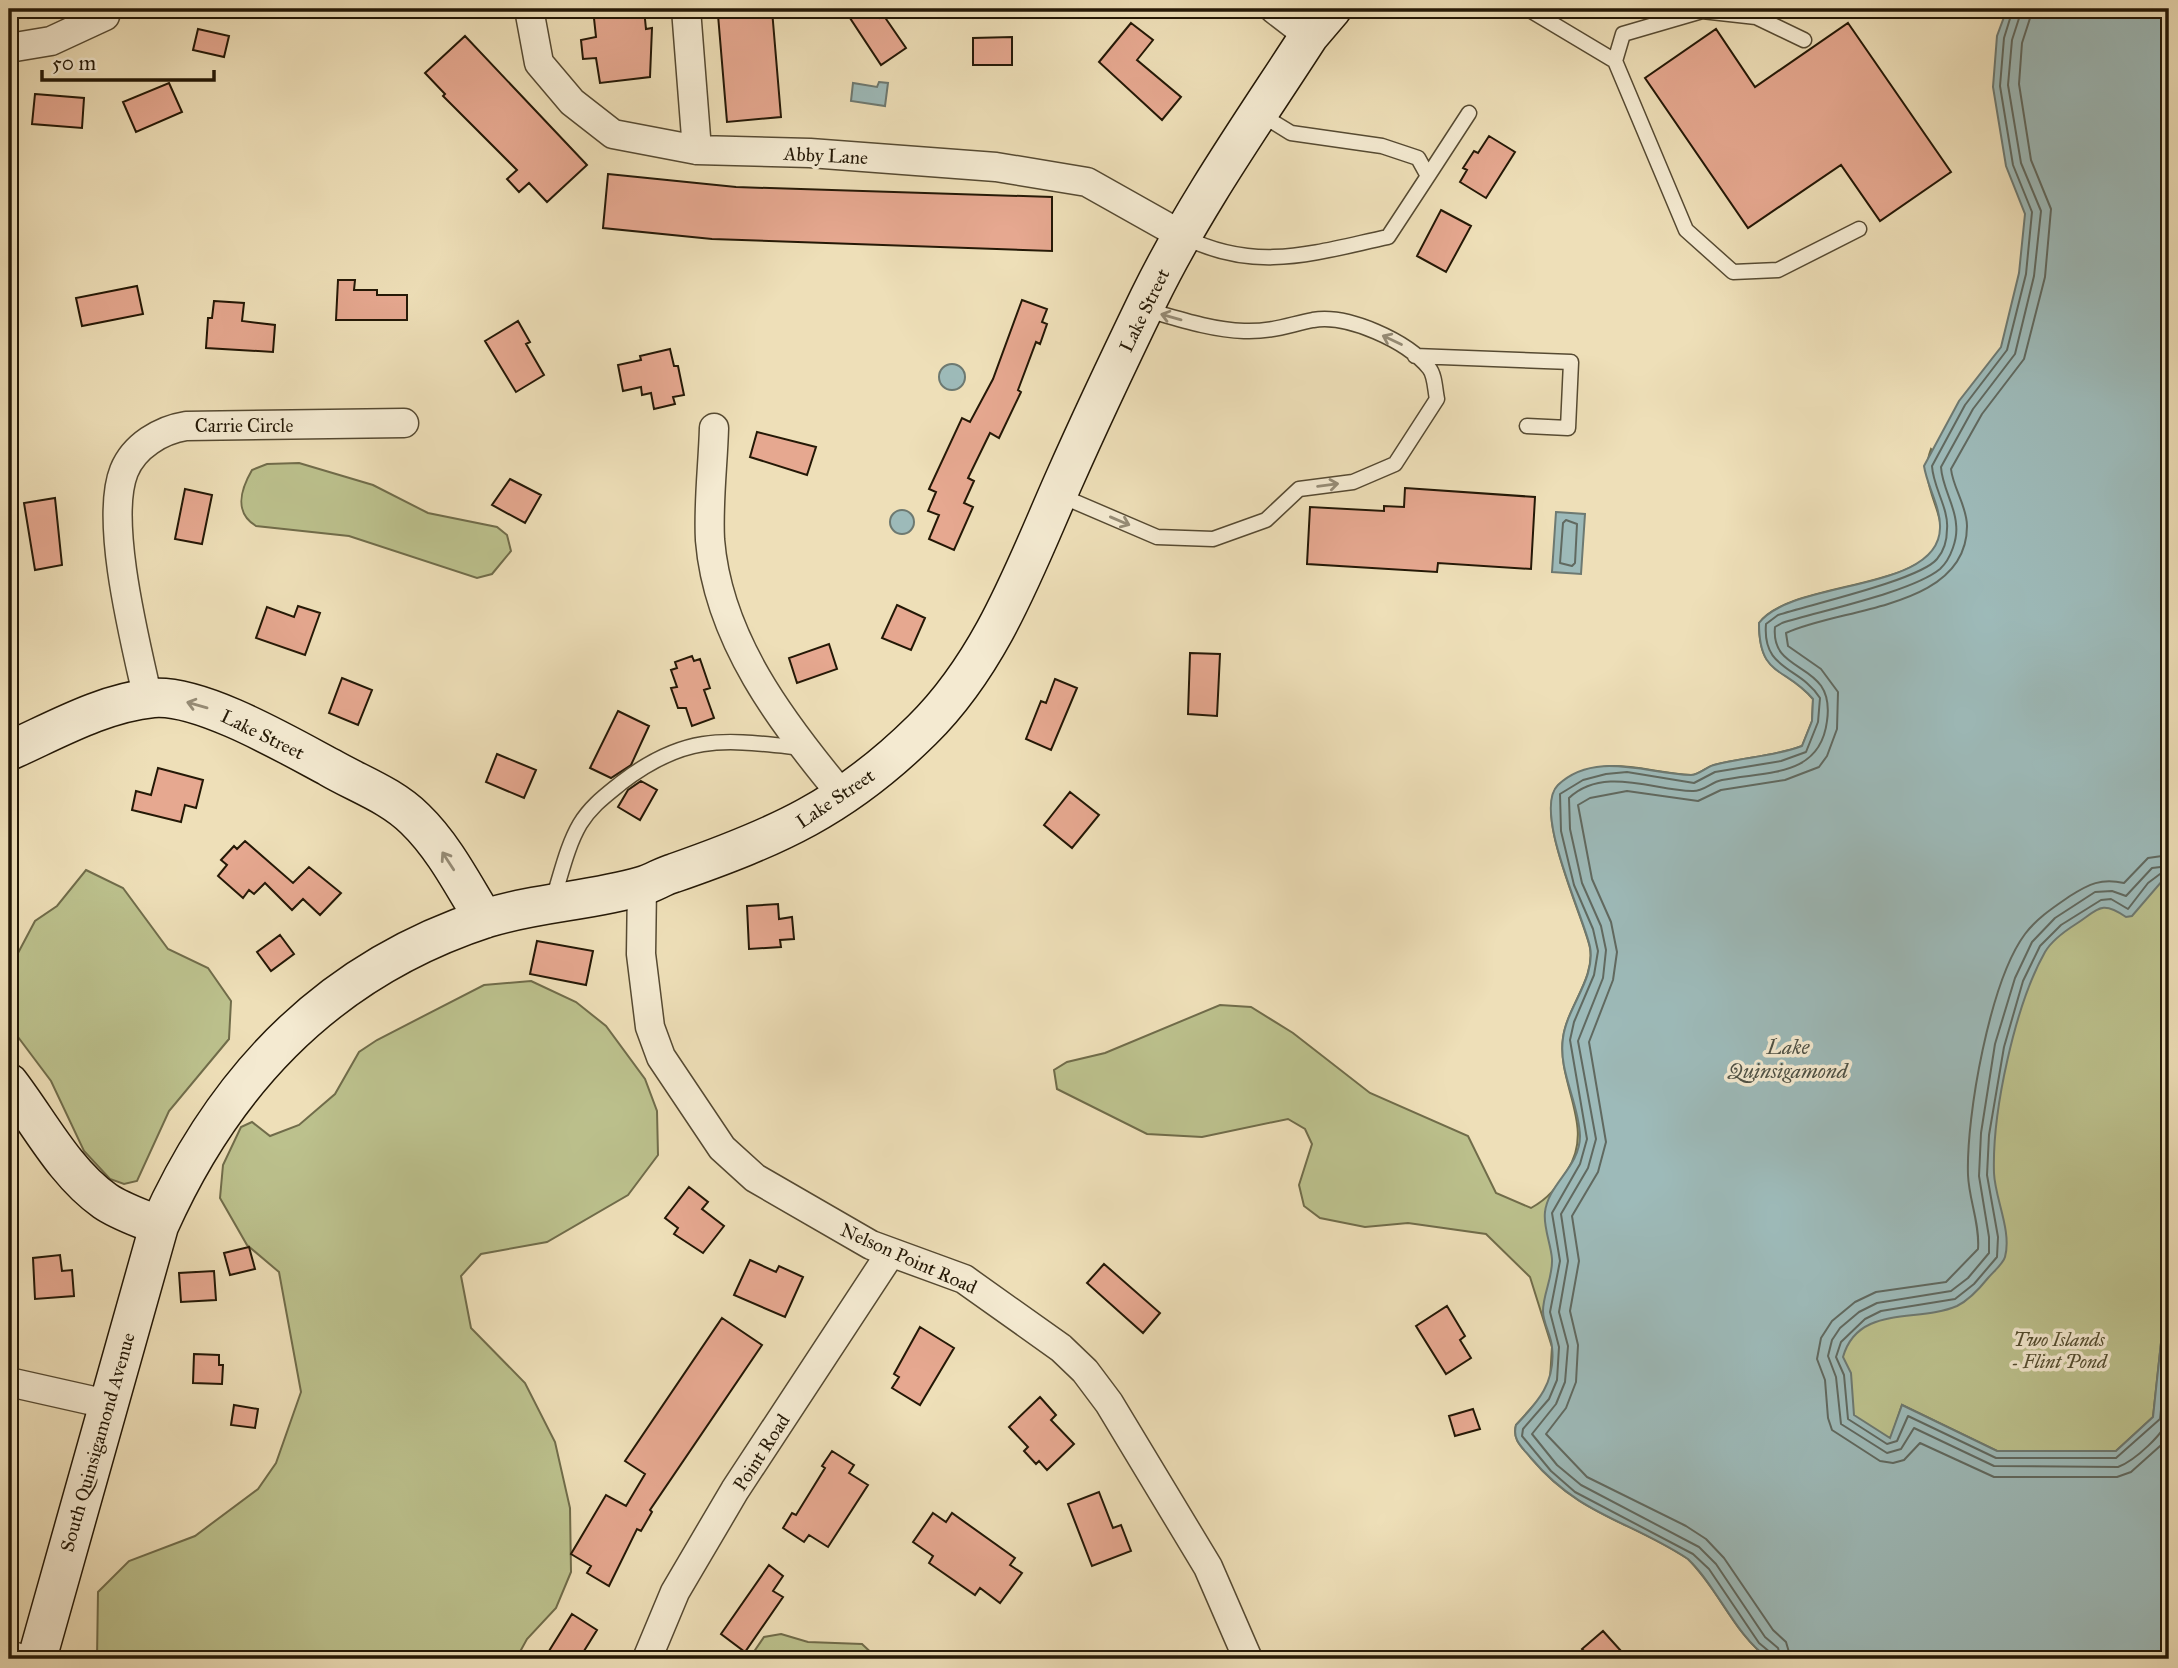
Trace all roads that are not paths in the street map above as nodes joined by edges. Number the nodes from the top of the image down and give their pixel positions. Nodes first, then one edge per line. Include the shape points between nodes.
1 (529, 9) edge
2 (686, 9) edge
3 (1275, 9) edge
4 (1528, 9) edge
5 (106, 16) dead end
6 (1320, 22) edge
7 (1804, 40) dead end
8 (9, 48) edge
9 (1615, 61) junction
10 (1259, 113) junction
11 (1469, 113) dead end
12 (697, 150) junction
13 (1428, 176) junction
14 (1859, 229) dead end
15 (1183, 236) junction
16 (1144, 309) junction
17 (1415, 356) junction
18 (404, 423) dead end
19 (1527, 426) dead end
20 (714, 428) dead end
21 (1058, 494) junction
22 (148, 699) junction
23 (803, 748) junction
24 (9, 751) edge
25 (843, 796) junction
26 (642, 886) junction
27 (552, 903) junction
28 (484, 919) junction
29 (9, 1083) edge
30 (159, 1226) junction
31 (890, 1254) junction
32 (9, 1382) edge
33 (107, 1404) junction
34 (9, 1655) edge
35 (22, 1659) edge
36 (37, 1659) edge
37 (647, 1659) edge
38 (1248, 1659) edge

1 - 12 street, Abby Lane via 539,64 572,102 613,134
2 - 12 street
3 - 6 street
4 - 9 lane
5 - 8 street via 51,41
6 - 10 main road, Lake Street
7 - 9 lane via 1756,17 1702,11 1623,34
9 - 14 lane via 1686,230 1734,272 1778,270
10 - 13 lane via 1291,133 1382,146 1418,158
10 - 15 main road, Lake Street
11 - 13 lane
12 - 15 street, Abby Lane via 977,166 1087,182
13 - 15 lane via 1388,237 1302,255 1254,259 1208,249
15 - 16 main road, Lake Street
17 -> 16 lane via 1399,341 1340,321 1315,320 1278,331 1242,331
16 - 21 main road, Lake Street
17 - 19 lane via 1571,362 1568,428
21 -> 17 lane via 1157,537 1213,539 1266,520 1298,489 1353,482 1395,464 1437,399 1431,370
18 - 22 street, Carrie Circle via 186,426 154,437 137,451 121,479 118,518
20 - 23 street via 710,540 720,592 742,651 786,728
21 - 25 main road, Lake Street via 1010,604 965,677 922,730
22 - 24 main road, Lake Street via 91,715
28 -> 22 main road, Lake Street via 439,848 400,806 218,712 187,702
23 - 25 street
23 - 27 lane via 726,740 692,744 630,776 593,806 579,826
25 - 26 main road, Lake Street via 773,837
26 - 27 main road, Lake Street
26 - 31 street, Nelson Point Road via 641,954 650,1027 661,1057 691,1105 722,1148 755,1178
27 - 28 main road, Lake Street
28 - 30 main road, South Quinsigamond Avenue via 420,946 353,983 300,1022 232,1097
29 - 30 main road via 88,1186 121,1210
30 - 33 main road, South Quinsigamond Avenue
31 - 37 street, Point Road via 736,1490 675,1592
31 - 38 street, Nelson Point Road via 964,1279 1052,1341 1085,1371 1110,1403 1208,1567
32 - 33 street
33 - 36 main road, South Quinsigamond Avenue
34 - 35 street

